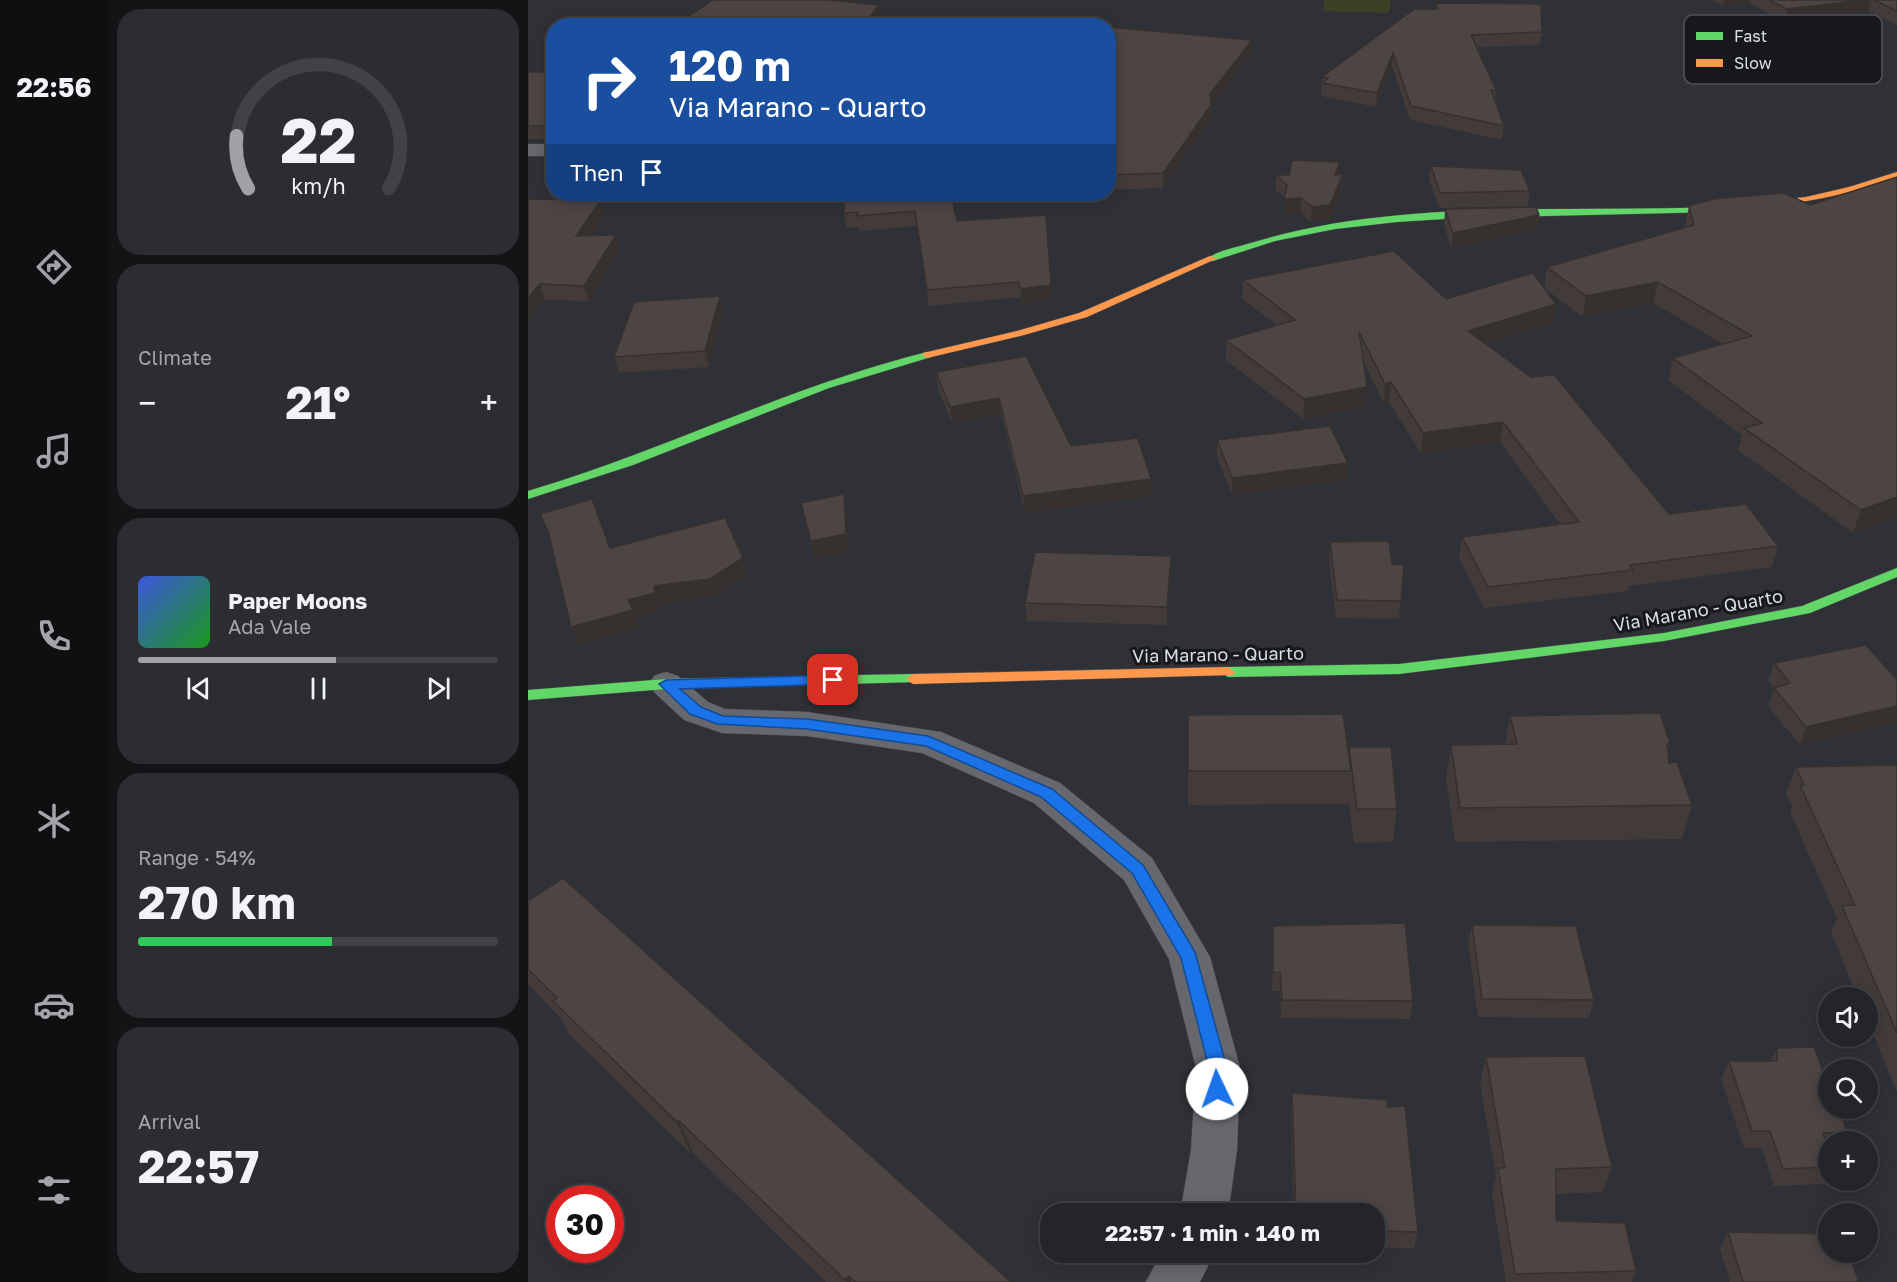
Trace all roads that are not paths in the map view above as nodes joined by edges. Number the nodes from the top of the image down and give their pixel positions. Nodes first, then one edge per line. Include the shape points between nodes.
1 (528, 150) edge
2 (546, 150) edge
3 (1897, 175) edge
4 (528, 495) edge
5 (1897, 572) edge
6 (666, 684) junction
7 (528, 695) edge
8 (1205, 1203) edge
9 (1184, 1263) edge
10 (1171, 1282) edge

1 - 2 street
3 - 4 street via 1820,197 1739,208 1398,218 1261,242 1085,314 828,383 624,466
5 - 6 street, Via Marano - Quarto via 1805,610 1664,637 1399,669
6 - 7 street, Via Marano - Quarto
6 - 8 street via 696,711 722,721 807,724 928,741 1047,793 1138,869 1189,957 1218,1068 1214,1150
9 - 10 street

